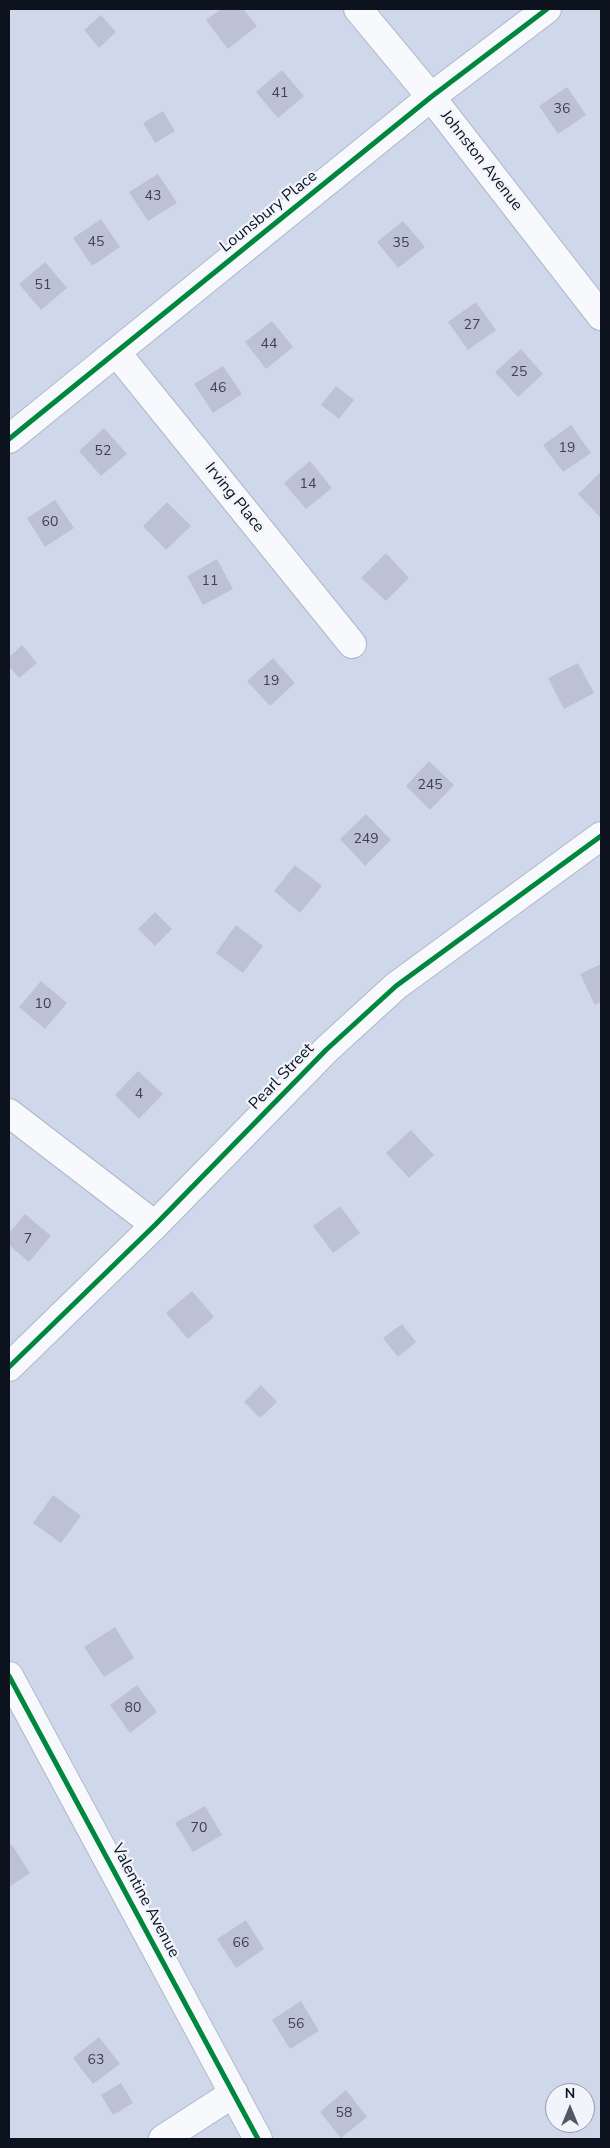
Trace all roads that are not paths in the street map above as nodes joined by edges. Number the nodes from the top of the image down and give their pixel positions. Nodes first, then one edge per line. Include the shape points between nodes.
1 (358, 9) edge
2 (548, 9) edge
3 (431, 97) junction
4 (601, 316) edge
5 (116, 352) junction
6 (9, 439) edge
7 (352, 644) dead end
8 (601, 836) edge
9 (9, 1113) edge
10 (155, 1226) junction
11 (9, 1367) edge
12 (9, 1676) edge
13 (234, 2093) junction
14 (163, 2139) edge
15 (258, 2139) edge

1 - 3 street, Johnston Avenue
2 - 3 street, Lounsbury Place
3 - 4 street, Johnston Avenue
3 - 5 street, Lounsbury Place
5 - 6 street, Lounsbury Place
5 - 7 street, Irving Place
8 - 10 street, Pearl Street via 396,986 326,1050
9 - 10 street
10 - 11 street, Pearl Street
12 - 13 street, Valentine Avenue
13 - 14 street
13 - 15 street, Valentine Avenue

